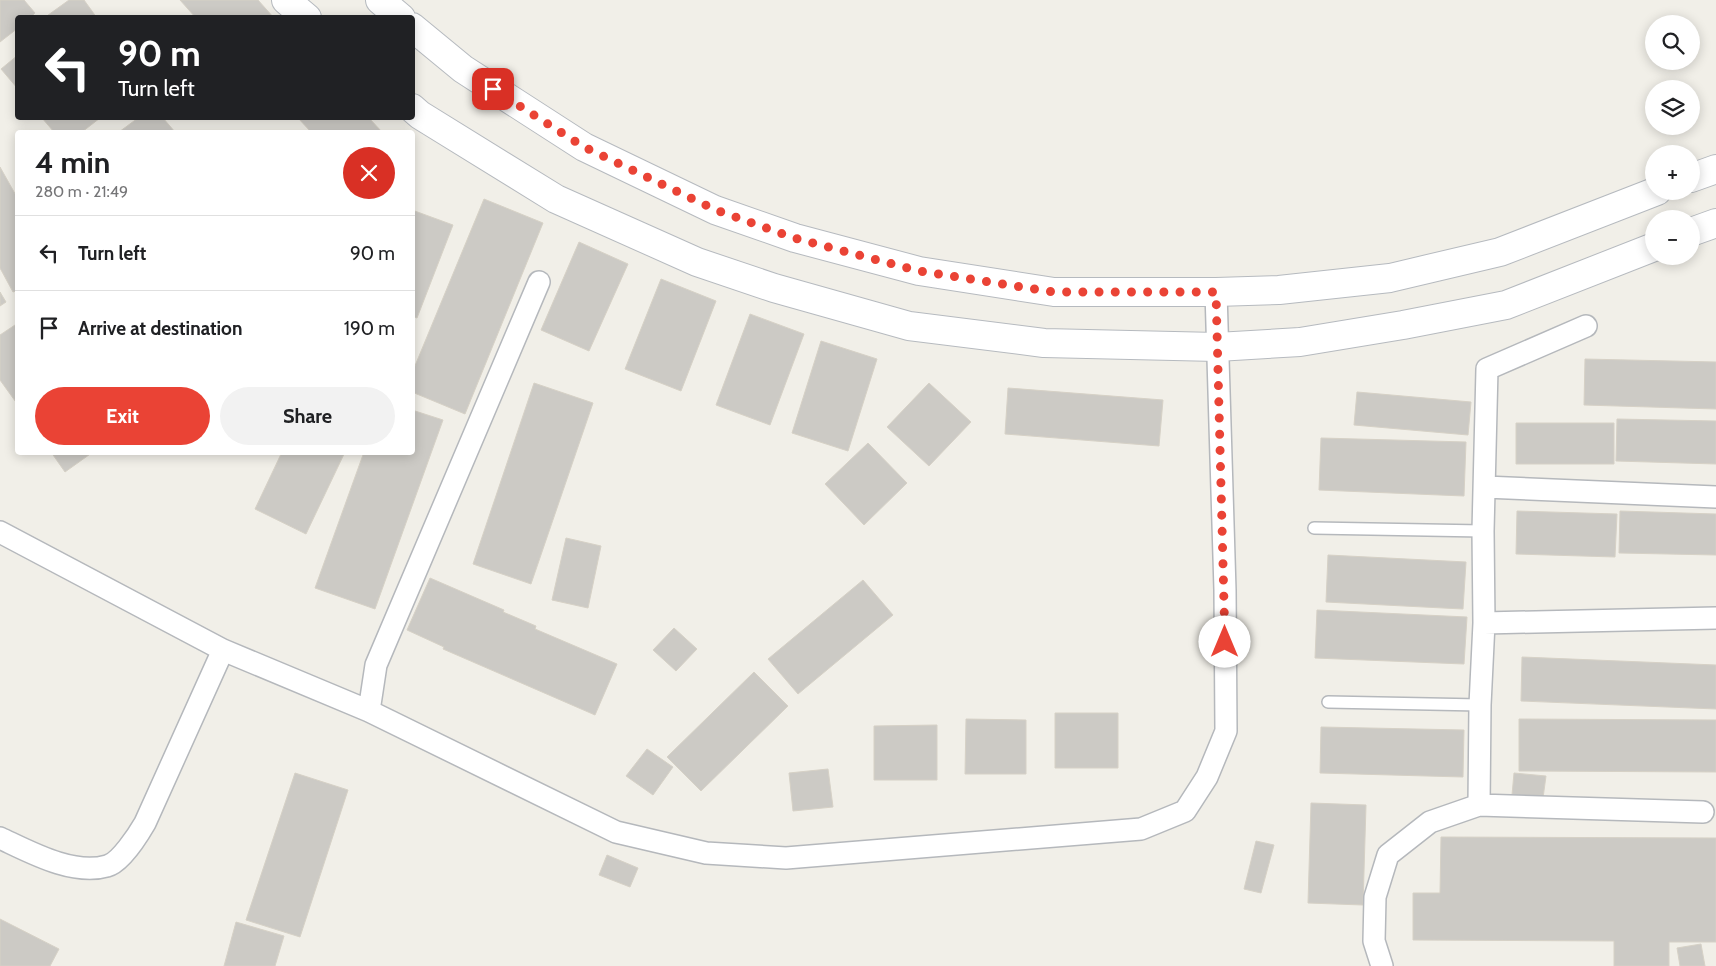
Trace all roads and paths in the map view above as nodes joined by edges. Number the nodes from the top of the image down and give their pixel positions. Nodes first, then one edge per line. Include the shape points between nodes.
1 (286, 0) edge
2 (380, 0) edge
3 (304, 15) edge
4 (398, 15) edge
5 (415, 29) edge
6 (415, 111) edge
7 (1716, 169) edge
8 (1700, 175) edge
9 (1645, 196) edge
10 (1716, 223) edge
11 (1700, 229) edge
12 (1645, 251) edge
13 (539, 282) dead end
14 (1216, 292) junction
15 (1586, 326) dead end
16 (1217, 347) junction
17 (1485, 487) junction
18 (1716, 498) edge
19 (1314, 528) dead end
20 (1483, 531) junction
21 (0, 532) edge
22 (1716, 618) edge
23 (1484, 623) junction
24 (222, 650) junction
25 (1328, 702) dead end
26 (1480, 705) junction
27 (369, 711) junction
28 (1478, 804) junction
29 (1703, 812) dead end
30 (0, 838) edge
31 (1382, 966) edge

1 - 3 street
2 - 4 street
5 - 14 street via 463,69 584,147 716,210 794,238 919,271 1054,292
6 - 16 street via 556,199 697,262 774,288 909,326 1044,343
7 - 8 street
9 - 14 street via 1500,252 1390,278 1278,290
10 - 11 street
12 - 16 street via 1506,305 1300,342
13 - 27 street via 376,665
14 - 16 street
15 - 17 street via 1487,369
16 - 27 street via 1226,731 1207,777 1185,811 1141,829 786,858 706,854 616,832
17 - 18 street
17 - 20 street
19 - 20 lane
20 - 23 street
21 - 24 street
22 - 23 street
23 - 26 street
24 - 27 street
24 - 30 street via 145,823 130,847 108,866 78,868 46,859
25 - 26 lane
26 - 28 street
28 - 29 street
28 - 31 street via 1430,822 1388,855 1375,897 1374,942

